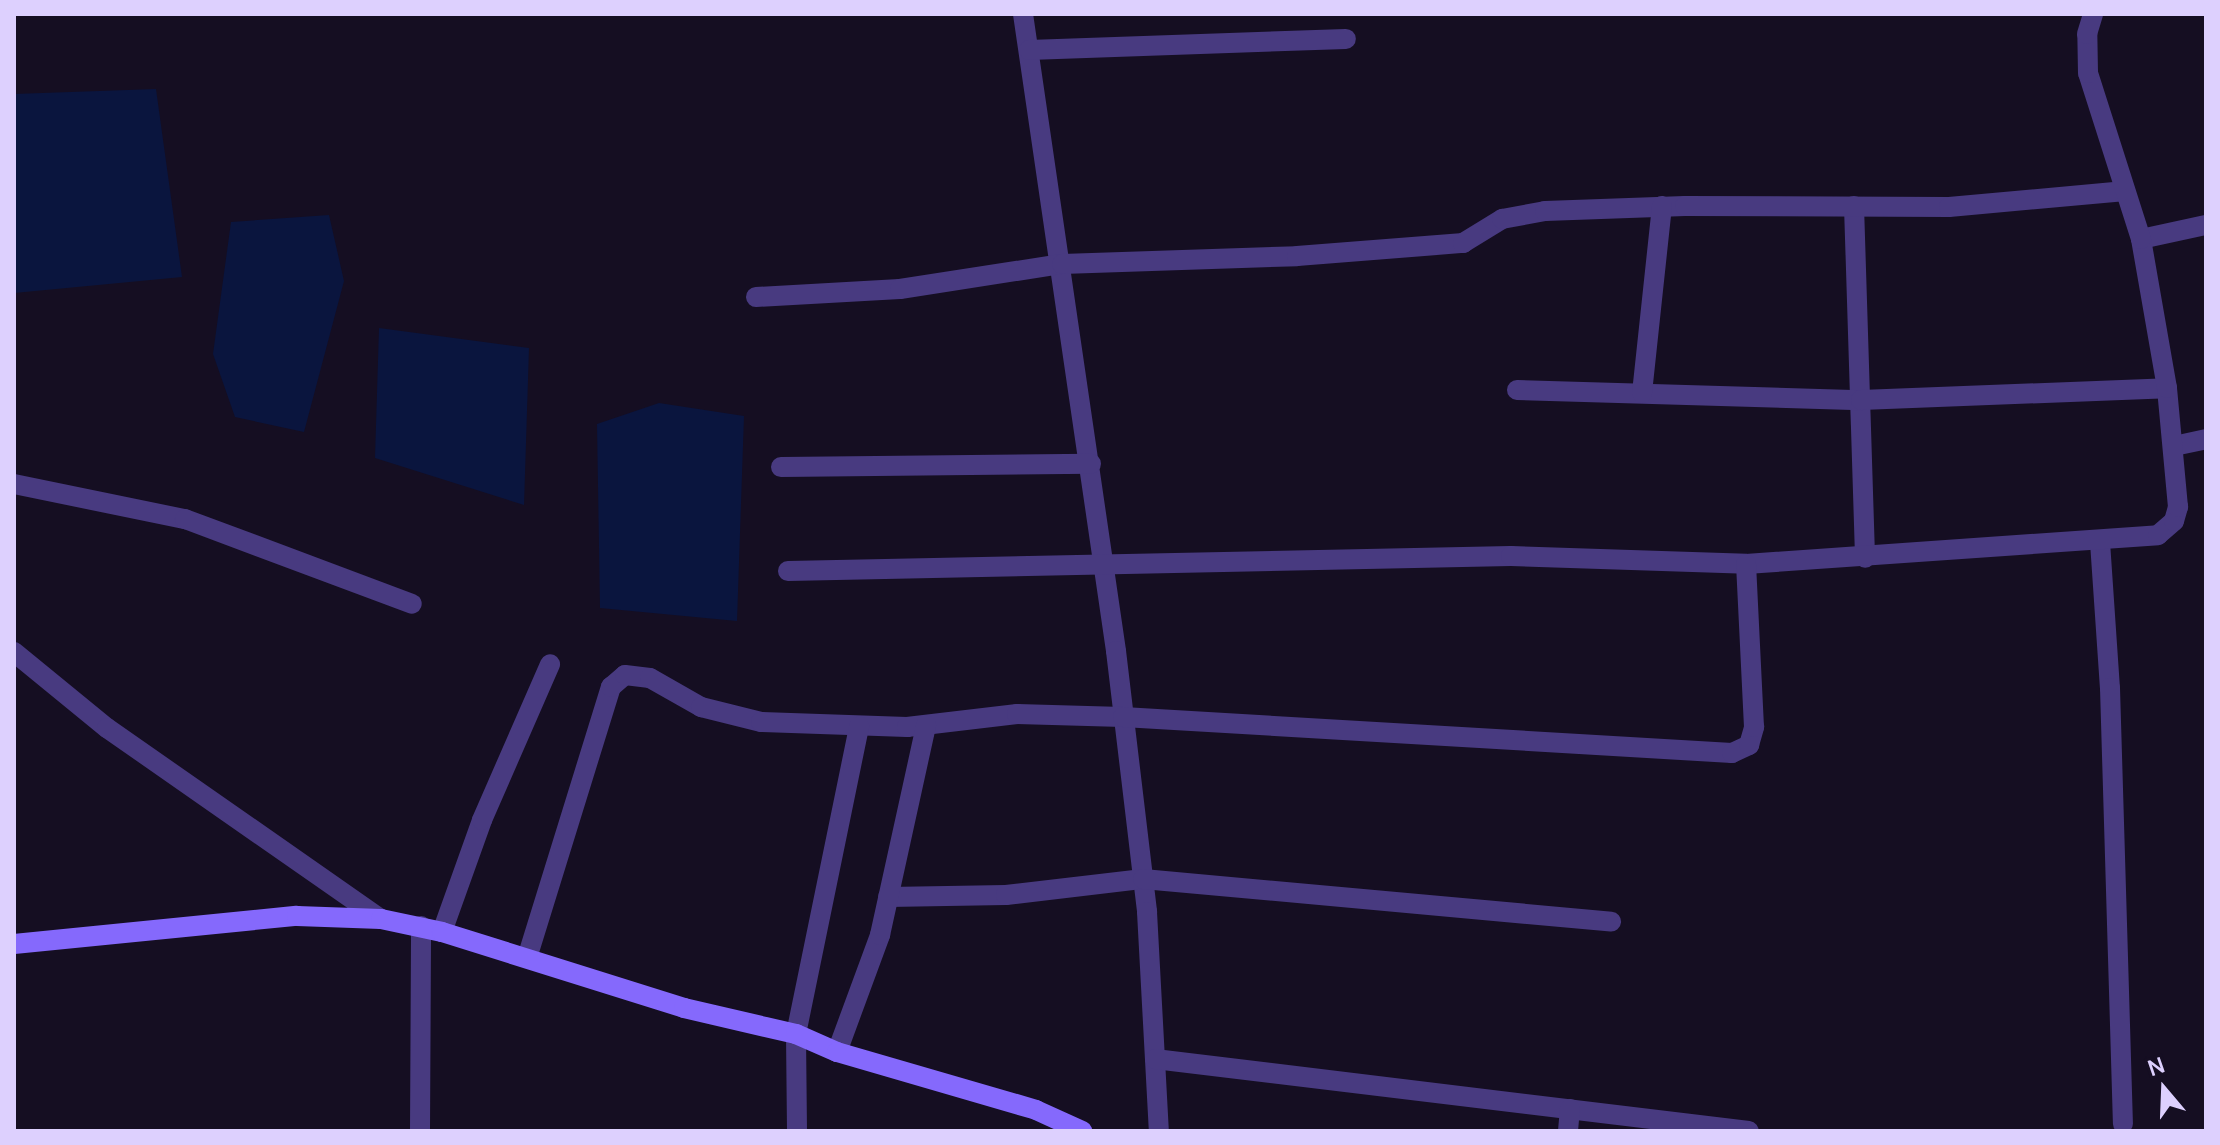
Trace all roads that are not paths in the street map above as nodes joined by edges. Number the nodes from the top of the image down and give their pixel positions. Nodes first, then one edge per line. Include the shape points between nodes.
1 (1023, 14) edge
2 (2093, 14) edge
3 (1346, 39) dead end
4 (1029, 50) junction
5 (2125, 191) junction
6 (1662, 206) junction
7 (1854, 206) junction
8 (2206, 225) edge
9 (2141, 239) junction
10 (1062, 264) junction
11 (756, 297) dead end
12 (2167, 388) junction
13 (1517, 390) dead end
14 (1642, 393) junction
15 (1861, 400) junction
16 (2206, 439) edge
17 (2174, 446) junction
18 (1091, 464) junction
19 (781, 467) dead end
20 (14, 484) edge
21 (2100, 542) junction
22 (1865, 558) junction
23 (1746, 564) junction
24 (1104, 565) junction
25 (788, 571) dead end
26 (412, 604) dead end
27 (14, 652) edge
28 (550, 664) dead end
29 (1123, 717) junction
30 (926, 725) junction
31 (859, 726) junction
32 (1143, 879) junction
33 (888, 897) junction
34 (381, 919) junction
35 (1611, 922) dead end
36 (421, 926) junction
37 (442, 932) junction
38 (14, 944) edge
39 (527, 958) junction
40 (796, 1034) junction
41 (837, 1052) junction
42 (1155, 1059) junction
43 (1570, 1109) junction
44 (2123, 1124) dead end
45 (420, 1131) edge
46 (797, 1131) edge
47 (1082, 1131) edge
48 (1159, 1131) edge
49 (1568, 1131) edge
50 (1749, 1131) edge

1 - 4 street
2 - 5 street via 2087,34 2088,73
3 - 4 street
4 - 10 street
5 - 7 street via 2018,204
5 - 9 street
6 - 7 street
6 - 10 street via 1518,214 1463,243 1297,256
6 - 14 street
7 - 15 street
8 - 9 street
9 - 12 street
10 - 11 street via 900,289
10 - 18 street
12 - 15 street
12 - 17 street
13 - 14 street
14 - 15 street
15 - 22 street
16 - 17 street
17 - 21 street via 2174,521 2141,540
18 - 19 street
18 - 24 street
20 - 26 street via 185,519
21 - 22 street
21 - 44 street via 2110,688
22 - 23 street
23 - 24 street via 1511,556
23 - 29 street via 1754,727 1749,745 1732,753
24 - 25 street
24 - 29 street
27 - 34 street via 107,728
28 - 37 street via 482,820
29 - 30 street via 1017,714
29 - 32 street
30 - 31 street
30 - 33 street
31 - 39 street via 729,716 701,707 650,678 636,674 617,679
31 - 40 street
32 - 33 street via 1006,895
32 - 35 street
32 - 42 street
33 - 41 street via 876,948
34 - 36 street
34 - 38 street via 297,916
36 - 37 street
36 - 45 street
37 - 39 street
39 - 40 street via 684,1008
40 - 41 street
40 - 46 street
41 - 47 street via 1036,1110
42 - 43 street
42 - 48 street
43 - 49 street
43 - 50 street

